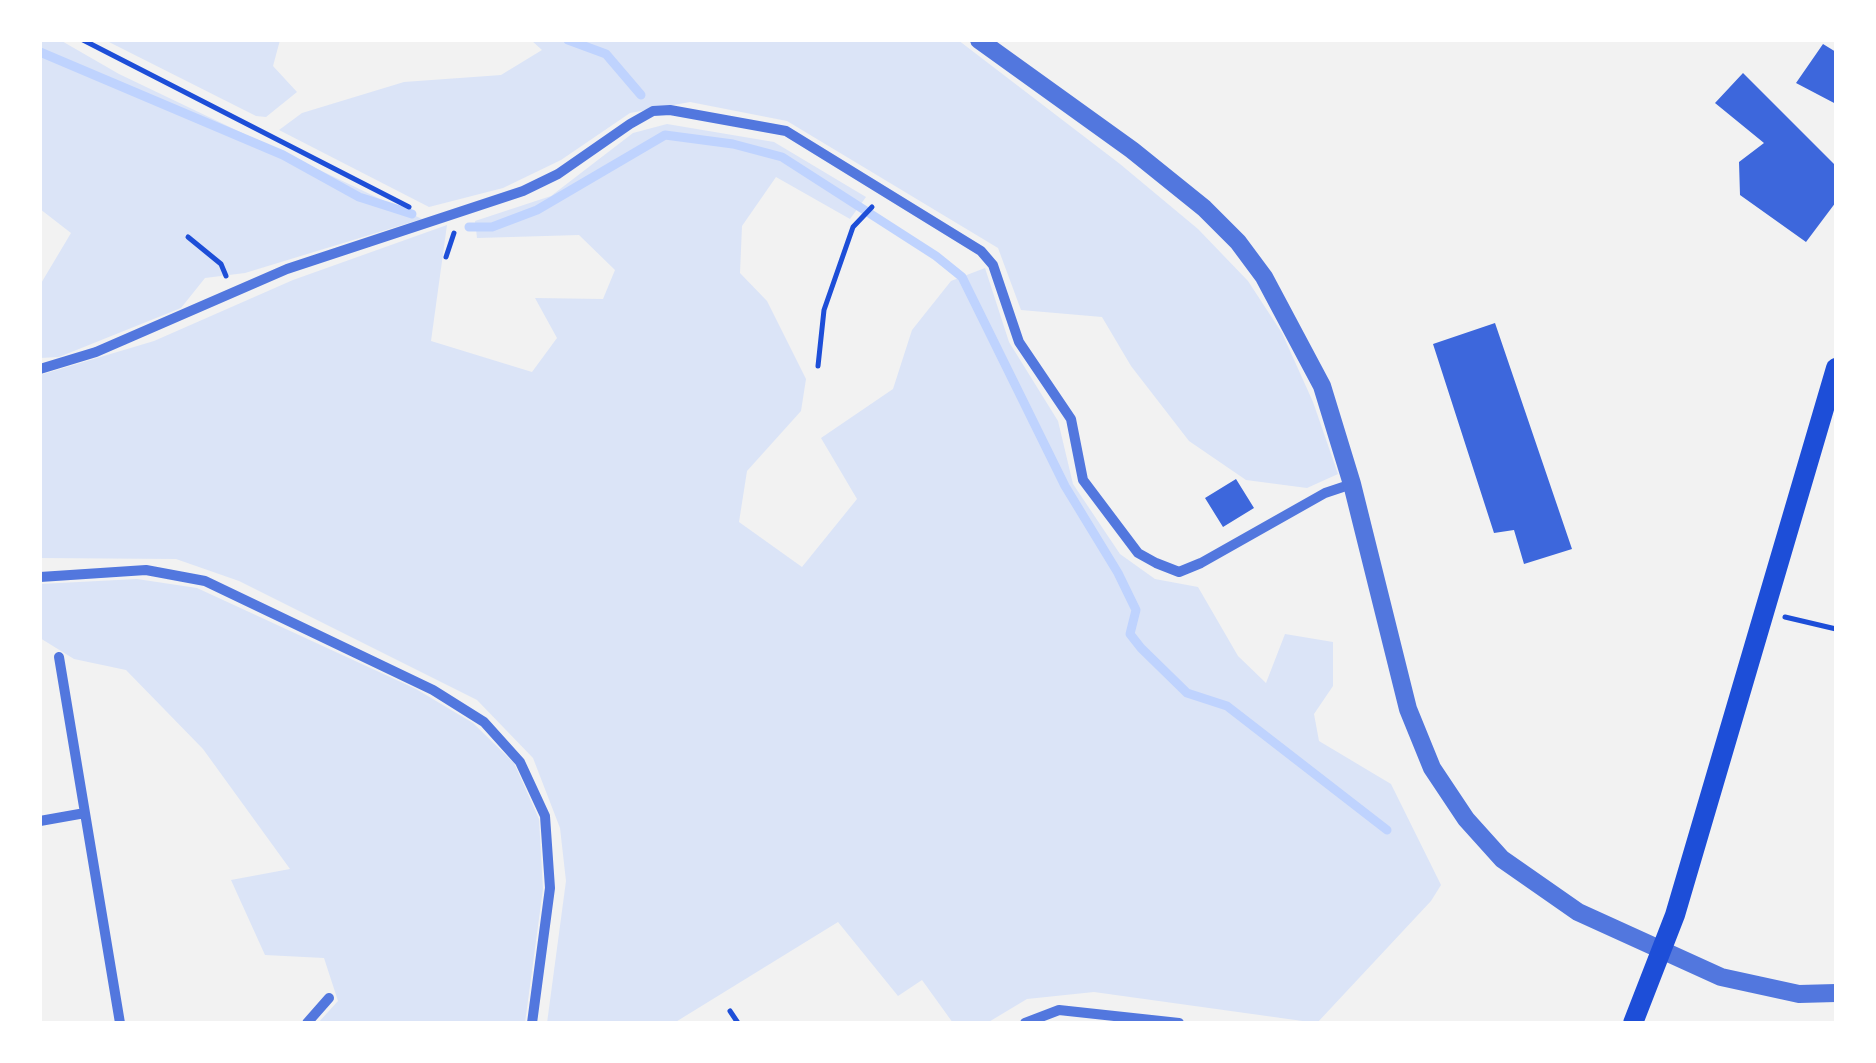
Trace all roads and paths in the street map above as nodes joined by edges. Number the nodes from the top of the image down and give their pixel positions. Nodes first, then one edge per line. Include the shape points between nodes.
1 (83, 40) edge
2 (978, 40) edge
3 (871, 208) dead end
4 (434, 219) junction
5 (188, 237) dead end
6 (233, 292) junction
7 (818, 366) dead end
8 (1836, 368) edge
9 (40, 369) edge
10 (1352, 484) junction
11 (40, 576) edge
12 (1766, 613) junction
13 (1836, 628) edge
14 (59, 657) dead end
15 (85, 813) junction
16 (40, 821) edge
17 (1662, 953) junction
18 (1836, 993) edge
19 (329, 998) dead end
20 (730, 1012) dead end
21 (120, 1023) edge
22 (307, 1023) edge
23 (532, 1023) edge
24 (738, 1023) edge
25 (1025, 1023) edge
26 (1179, 1023) edge
27 (1633, 1023) edge

1 - 4 path
2 - 10 street via 1132,150 1238,242 1322,386
3 - 7 path via 853,228 824,310
4 - 6 street
4 - 10 street via 523,192 653,112 786,131 994,265 1020,342 1071,418 1083,480 1138,553 1179,572
5 - 6 path via 220,264
6 - 9 street
8 - 12 main road
10 - 17 street via 1408,709 1432,768 1502,859 1534,885
11 - 23 street via 146,570 205,581 434,690 484,722 520,762 545,816 550,888
12 - 13 path
12 - 17 main road
14 - 15 street
15 - 16 street
15 - 21 street
17 - 18 street via 1738,983
17 - 27 main road
19 - 22 street
20 - 24 path
25 - 26 street via 1060,1010

